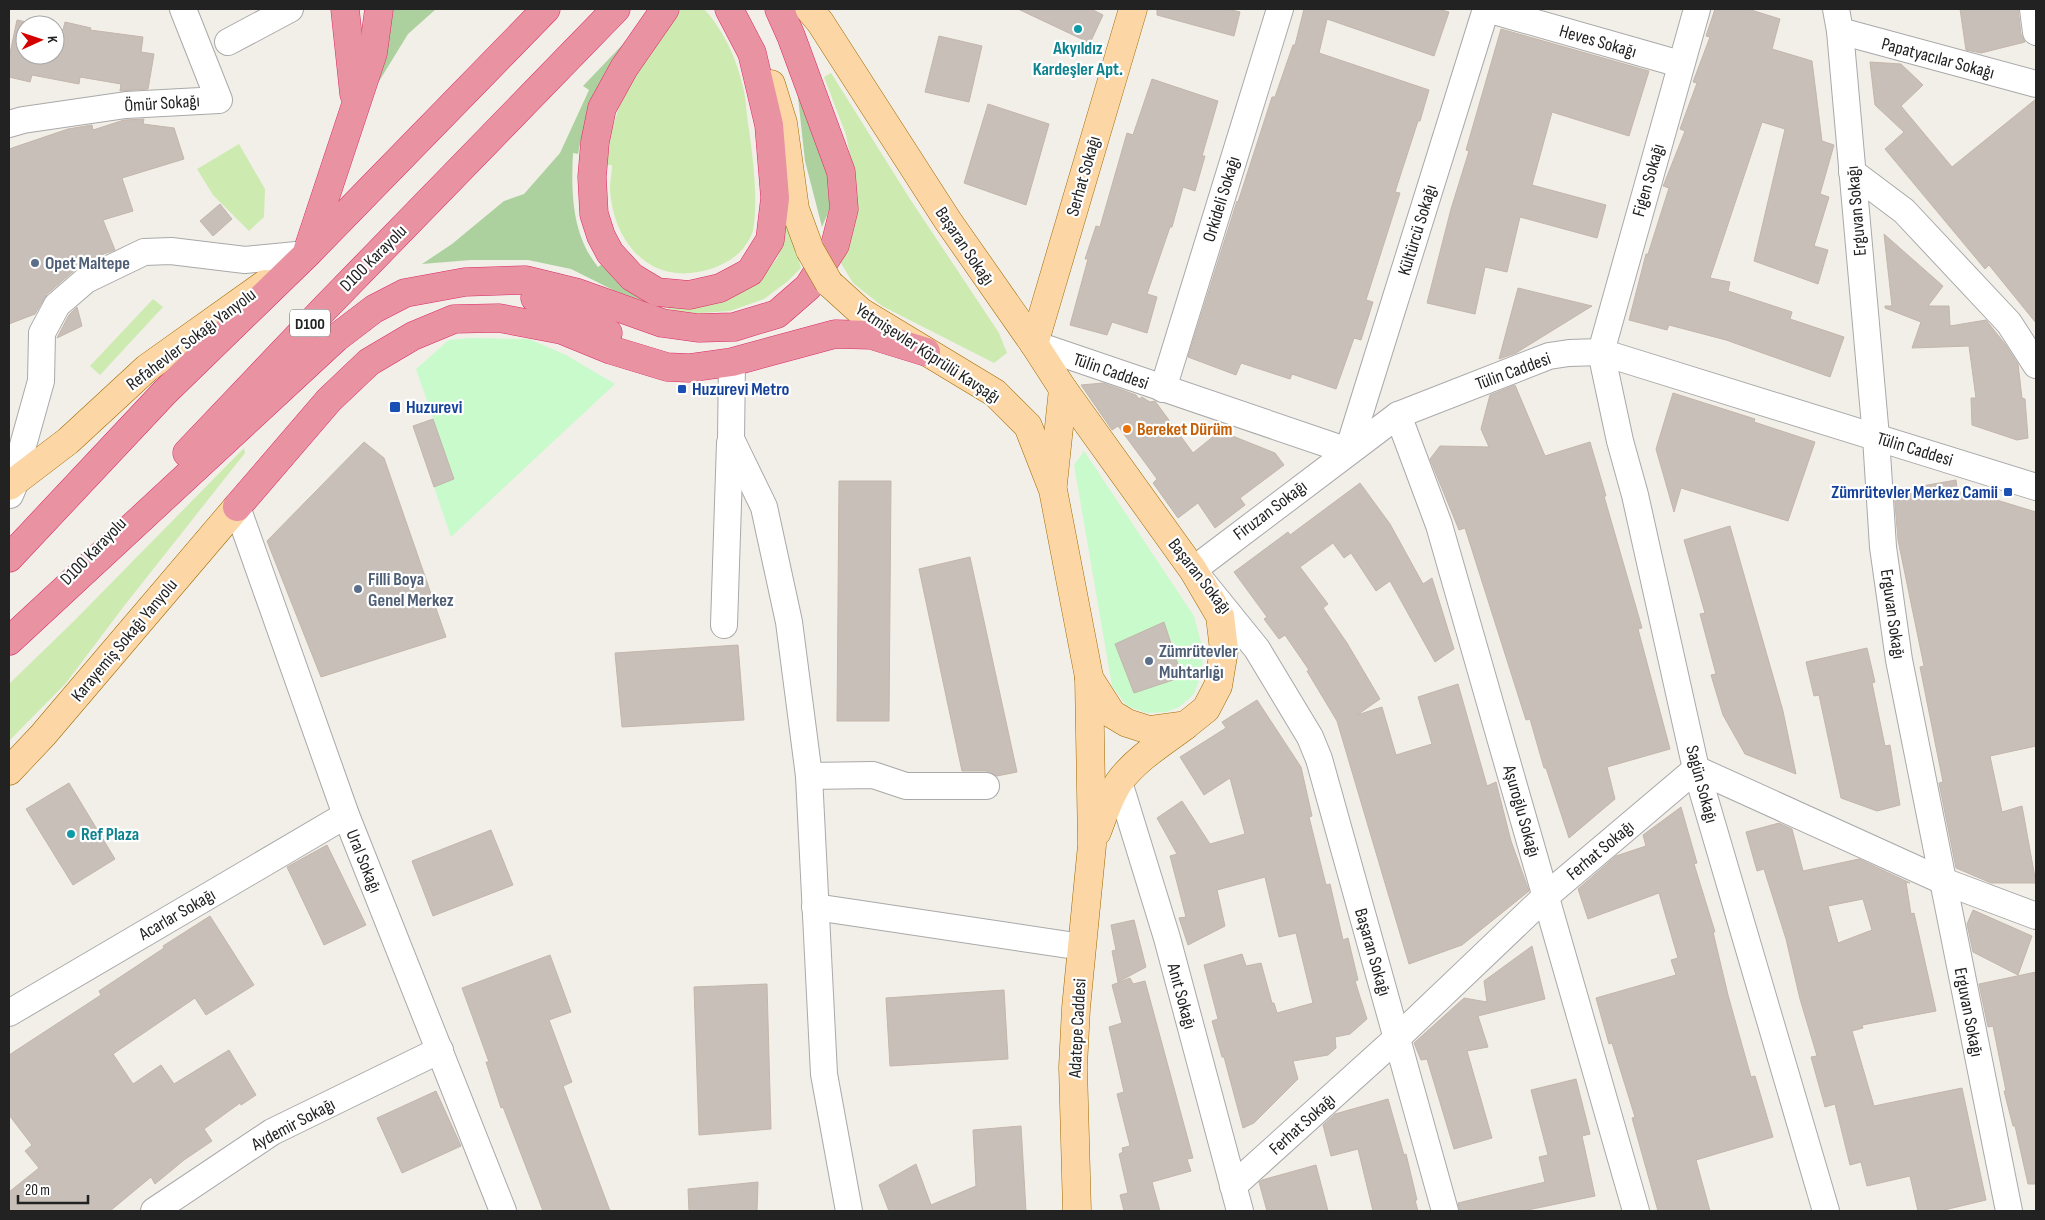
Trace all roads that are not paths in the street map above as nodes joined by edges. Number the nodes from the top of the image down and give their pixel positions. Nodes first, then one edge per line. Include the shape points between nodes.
1 (183, 9) edge
2 (290, 9) edge
3 (345, 9) edge
4 (379, 9) edge
5 (546, 9) edge
6 (616, 9) edge
7 (665, 9) edge
8 (729, 9) edge
9 (740, 9) edge
10 (780, 9) edge
11 (809, 9) edge
12 (1133, 9) edge
13 (1280, 9) edge
14 (1487, 9) edge
15 (1696, 9) edge
16 (2033, 9) edge
17 (1838, 20) edge
18 (2036, 32) edge
19 (228, 42) dead end
20 (1680, 64) junction
21 (2036, 84) edge
22 (355, 103) junction
23 (9, 124) edge
24 (1852, 172) junction
25 (307, 254) junction
26 (336, 338) junction
27 (1034, 344) junction
28 (926, 352) junction
29 (1601, 352) junction
30 (732, 362) junction
31 (2036, 365) edge
32 (667, 367) junction
33 (1063, 389) junction
34 (1163, 389) junction
35 (1398, 415) junction
36 (1876, 437) junction
37 (731, 439) junction
38 (1348, 451) junction
39 (2036, 487) edge
40 (11, 489) edge
41 (1053, 490) junction
42 (236, 507) junction
43 (9, 558) edge
44 (1193, 570) junction
45 (724, 625) dead end
46 (9, 640) edge
47 (1089, 677) junction
48 (1186, 725) junction
49 (1696, 769) junction
50 (9, 771) edge
51 (809, 776) junction
52 (1119, 782) junction
53 (986, 786) dead end
54 (346, 815) junction
55 (1092, 846) junction
56 (1943, 881) junction
57 (1546, 896) junction
58 (815, 907) junction
59 (2036, 916) edge
60 (1082, 947) junction
61 (9, 1013) edge
62 (1397, 1038) junction
63 (440, 1050) junction
64 (1234, 1186) junction
65 (1828, 1210) edge
66 (154, 1211) edge
67 (503, 1211) edge
68 (849, 1211) edge
69 (1077, 1211) edge
70 (1240, 1211) edge
71 (1445, 1211) edge
72 (1636, 1211) edge
73 (2009, 1211) edge

1 - 23 street, Ömür Sokağı via 219,100 126,105
2 - 19 street
3 - 22 highway
4 - 22 highway via 372,53
5 - 25 highway
6 - 46 highway, D100 Karayolu / D100
7 - 8 highway via 624,68 602,108 592,177 594,214 610,253 632,277 657,292 689,295 720,288 750,272 770,240 776,198 769,125 752,53
9 - 28 main road, Yetmişevler Köprülü Kavşağı, bridge via 761,50 783,122 795,210 810,250 828,283 861,312
10 - 26 highway via 841,172 844,209 835,244 808,287 777,314 734,327 698,328 662,323 575,292 526,280 465,282 405,293 374,309
11 - 27 main road, Başaran Sokağı via 948,222
12 - 27 main road, Serhat Sokağı
13 - 34 street, Orkideli Sokağı
14 - 20 street, Heves Sokağı
14 - 38 street, Kültürcü Sokağı
15 - 20 street, Figen Sokağı
16 - 18 street
17 - 21 street, Papatyacılar Sokağı
17 - 24 street, Erguvan Sokağı
20 - 29 street, Figen Sokağı
22 - 25 highway
24 - 31 street via 1904,211 2008,323
24 - 36 street, Erguvan Sokağı
25 - 40 main road, Refahevler Sokağı Yanyolu via 146,368
25 - 40 street via 245,260 171,251 144,252 86,280 57,305 42,333 41,381
25 - 43 highway via 165,392
26 - 32 highway via 389,307 453,293 522,294 568,310
26 - 46 highway
27 - 33 main road, Başaran Sokağı
27 - 34 street, Tülin Caddesi
28 - 30 highway via 871,336 835,334
28 - 41 main road, Yetmişevler Köprülü Kavşağı via 995,393 1028,426
29 - 35 street, Tülin Caddesi via 1549,356
29 - 36 street, Tülin Caddesi
29 - 49 street, Sagün Sokağı
30 - 32 highway via 689,368
30 - 37 street
32 - 42 highway via 611,350 562,330 499,318 454,319 413,336 369,362 329,400
33 - 41 main road
33 - 44 main road, Başaran Sokağı
34 - 38 street, Tülin Caddesi
35 - 38 street, Tülin Caddesi
35 - 57 street, Aşuroğlu Sokağı via 1440,525
36 - 39 street, Tülin Caddesi
36 - 56 street, Erguvan Sokağı via 1883,547 1899,660
37 - 45 street
37 - 51 street via 764,507 789,622
38 - 44 street, Firuzan Sokağı
41 - 47 main road, Yetmişevler Köprülü Kavşağı
42 - 50 main road, Karayemiş Sokağı Yanyolu
42 - 54 street, Ural Sokağı
44 - 48 main road, Adatepe Caddesi via 1220,616 1224,650 1218,686 1206,709
44 - 62 street, Başaran Sokağı via 1257,649 1310,737 1319,759
47 - 48 main road via 1112,714 1127,723 1149,730
47 - 55 main road, Adatepe Caddesi
48 - 52 main road, Adatepe Caddesi via 1150,752
49 - 56 street
49 - 57 street, Ferhat Sokağı
49 - 65 street, Sagün Sokağı
51 - 53 street via 873,775 906,786
51 - 58 street
52 - 55 main road, Adatepe Caddesi
52 - 64 street, Anıt Sokağı via 1167,938
54 - 61 street, Acarlar Sokağı
54 - 63 street, Ural Sokağı
55 - 60 main road, Adatepe Caddesi
56 - 59 street
56 - 73 street, Erguvan Sokağı
57 - 62 street, Ferhat Sokağı
57 - 72 street, Aşuroğlu Sokağı
58 - 60 street
58 - 68 street via 824,1074
60 - 69 main road, Adatepe Caddesi via 1073,1067
62 - 64 street, Ferhat Sokağı
62 - 71 street, Başaran Sokağı
63 - 66 street, Aydemir Sokağı via 272,1132
63 - 67 street, Ural Sokağı
64 - 70 street, Anıt Sokağı

